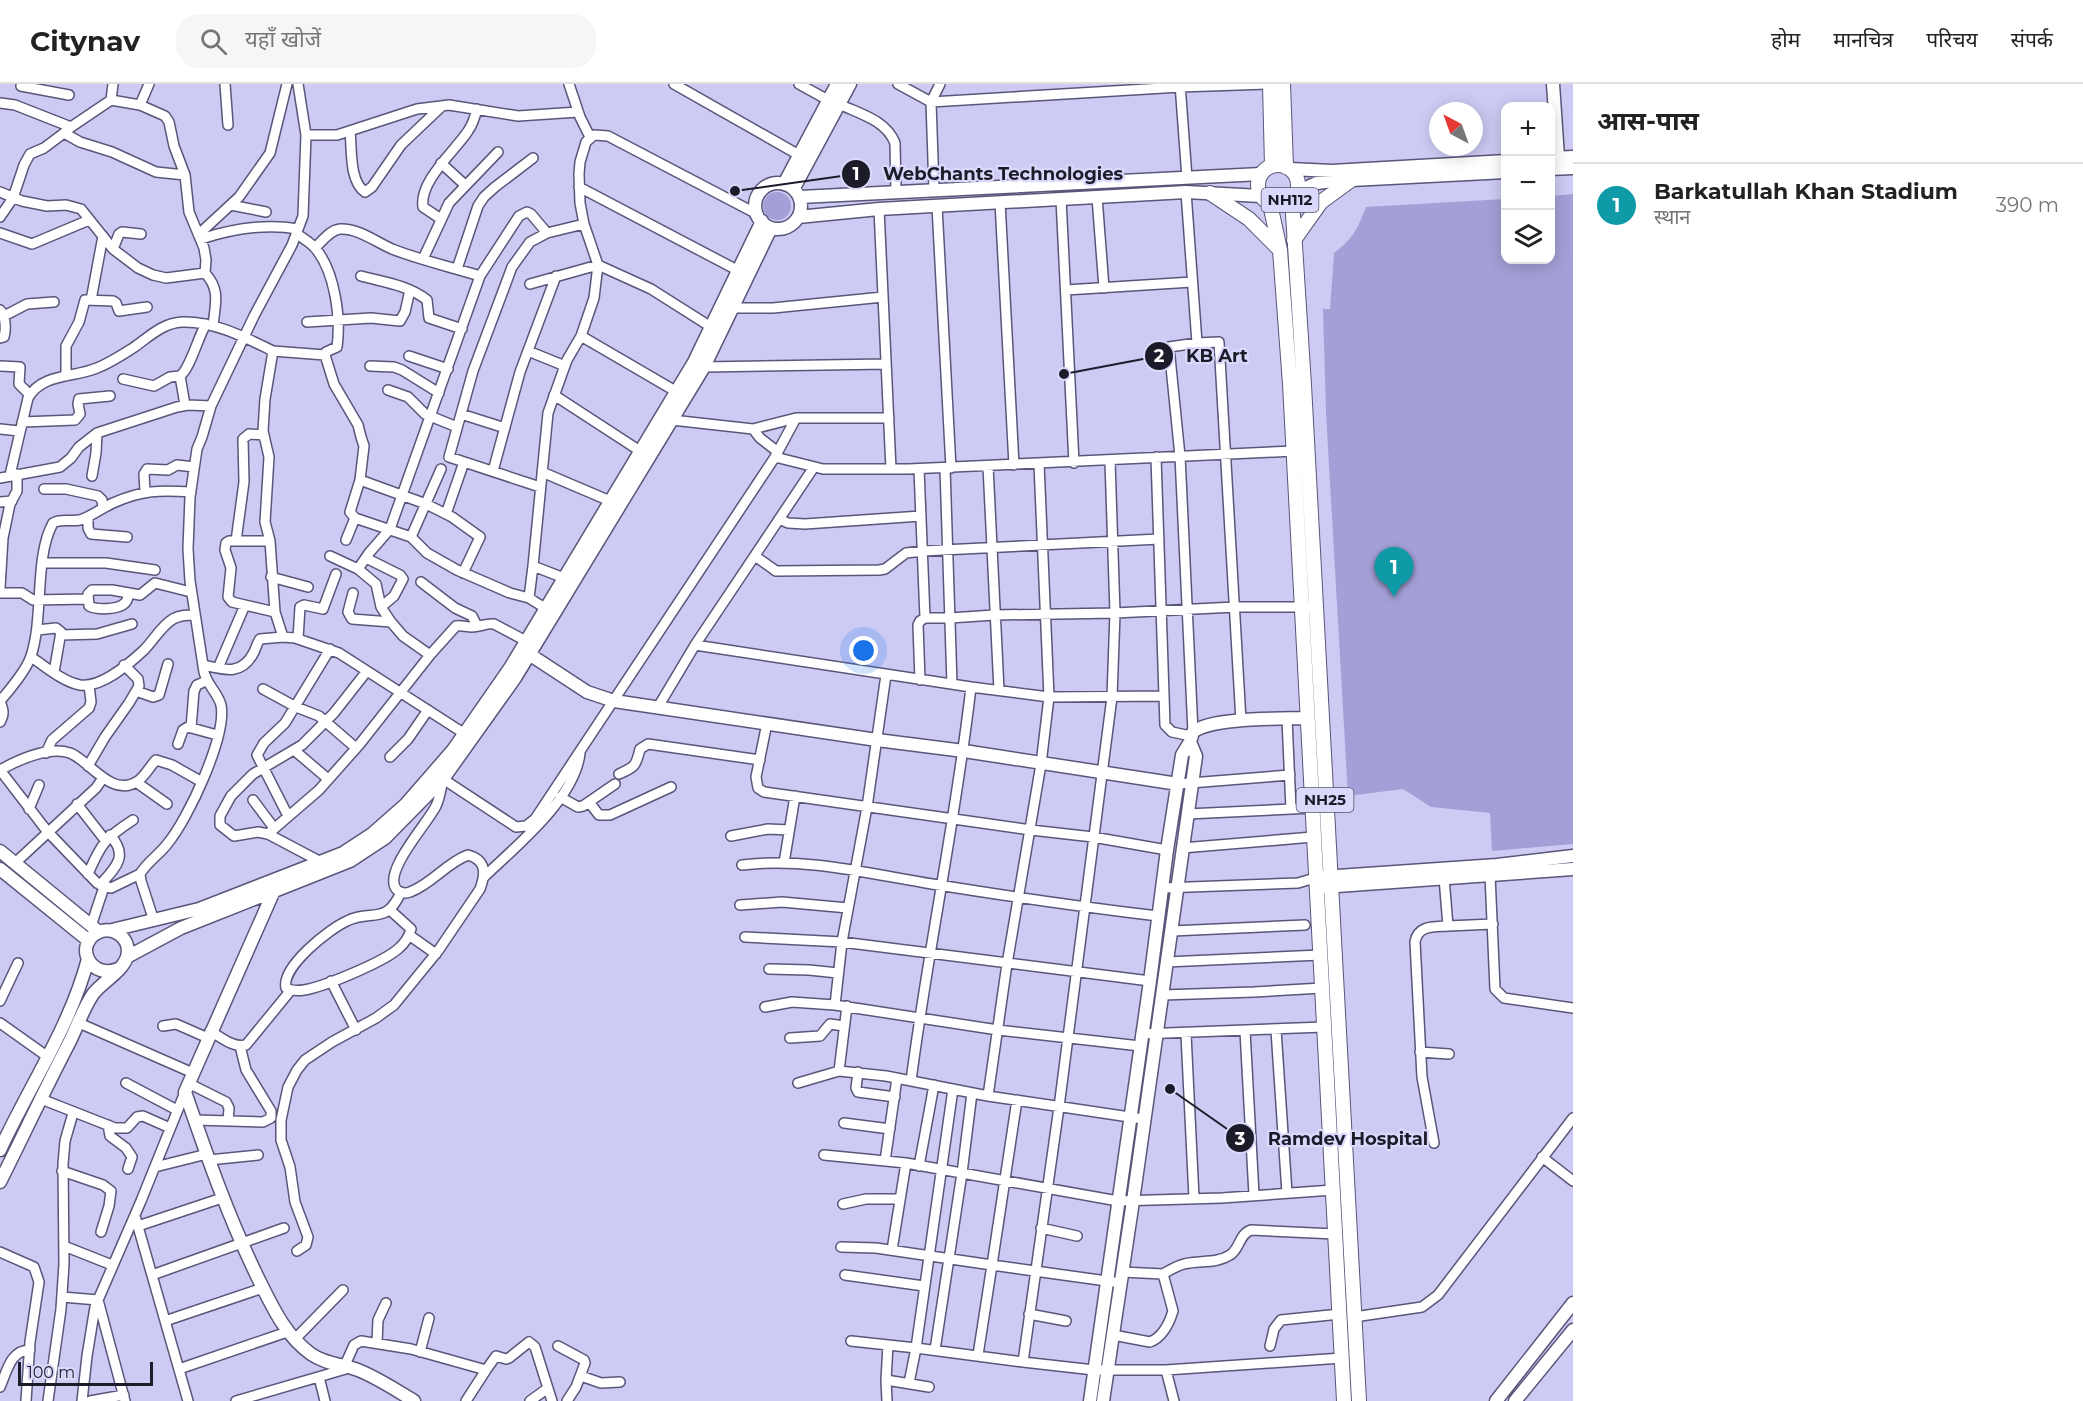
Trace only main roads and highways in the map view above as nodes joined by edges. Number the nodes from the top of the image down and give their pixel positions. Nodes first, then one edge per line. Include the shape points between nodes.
1 (837, 84) edge
2 (850, 84) edge
3 (1269, 84) edge
4 (1283, 84) edge
5 (1553, 84) edge
6 (834, 102) junction
7 (1554, 156) edge
8 (1573, 157) edge
9 (1555, 158) edge
10 (1501, 161) edge
11 (1288, 168) junction
12 (1573, 168) edge
13 (1555, 169) edge
14 (1266, 170) junction
15 (1501, 171) edge
16 (1352, 180) junction
17 (793, 190) junction
18 (1210, 193) junction
19 (1294, 195) junction
20 (1266, 200) junction
21 (798, 217) junction
22 (763, 221) junction
23 (1294, 240) junction
24 (1280, 250) junction
25 (1309, 607) junction
26 (529, 654) junction
27 (1308, 718) junction
28 (1191, 737) junction
29 (1178, 784) junction
30 (0, 851) edge
31 (1573, 856) edge
32 (0, 869) edge
33 (1573, 869) edge
34 (1323, 882) junction
35 (273, 893) junction
36 (95, 929) junction
37 (112, 930) junction
38 (89, 941) junction
39 (88, 959) junction
40 (123, 962) junction
41 (0, 1149) edge
42 (13, 1155) junction
43 (0, 1182) edge
44 (1573, 1303) edge
45 (1573, 1330) edge
46 (414, 1401) edge
47 (1090, 1401) edge
48 (1103, 1401) edge
49 (1344, 1401) edge
50 (1359, 1401) edge
51 (1496, 1401) edge
52 (1515, 1401) edge

1 - 6 main road
2 - 6 main road
3 - 14 main road
4 - 11 main road
5 - 7 main road
6 - 17 main road
6 - 17 main road via 799,155
8 - 9 main road
10 - 11 main road via 1332,171
11 - 14 main road, NH112
11 - 19 main road, NH112 via 1297,182
12 - 13 main road
14 - 17 main road via 1026,187 896,192
14 - 20 main road, NH112 via 1258,185
15 - 16 main road
16 - 19 main road via 1317,183
16 - 23 main road via 1321,202
17 - 21 main road via 801,211
17 - 22 main road via 776,183 762,190 756,203
18 - 20 main road
18 - 21 main road via 879,209
18 - 24 main road via 1249,219
19 - 20 main road, NH112 via 1282,204
19 - 23 main road, NH25
20 - 24 main road, NH25
21 - 22 main road via 787,227
22 - 26 main road via 734,308 704,367
22 - 37 main road via 677,392 526,641 465,734 397,812 343,853 199,909
23 - 25 main road, NH25 via 1305,407
24 - 25 main road, NH25
25 - 27 main road, NH25
25 - 34 main road, NH25
26 - 29 main road via 587,692 614,701
26 - 35 main road via 443,779 385,838 350,861
27 - 28 main road via 1204,726
27 - 34 main road, NH25 via 1313,837
28 - 29 main road via 1182,755
28 - 48 main road via 1196,756
29 - 47 main road
30 - 36 main road
31 - 34 main road
32 - 38 main road
33 - 34 main road
34 - 49 main road, NH25 via 1320,955
34 - 50 main road, NH25
35 - 40 main road via 181,928
35 - 46 main road via 189,1083 195,1120 241,1244 291,1336 324,1362 378,1379
36 - 37 main road
36 - 38 main road
37 - 40 main road via 127,944
38 - 39 main road
39 - 40 main road via 101,971 114,970
39 - 41 main road via 48,1057
40 - 42 main road via 94,994
41 - 42 main road
42 - 43 main road
44 - 51 main road
45 - 52 main road

